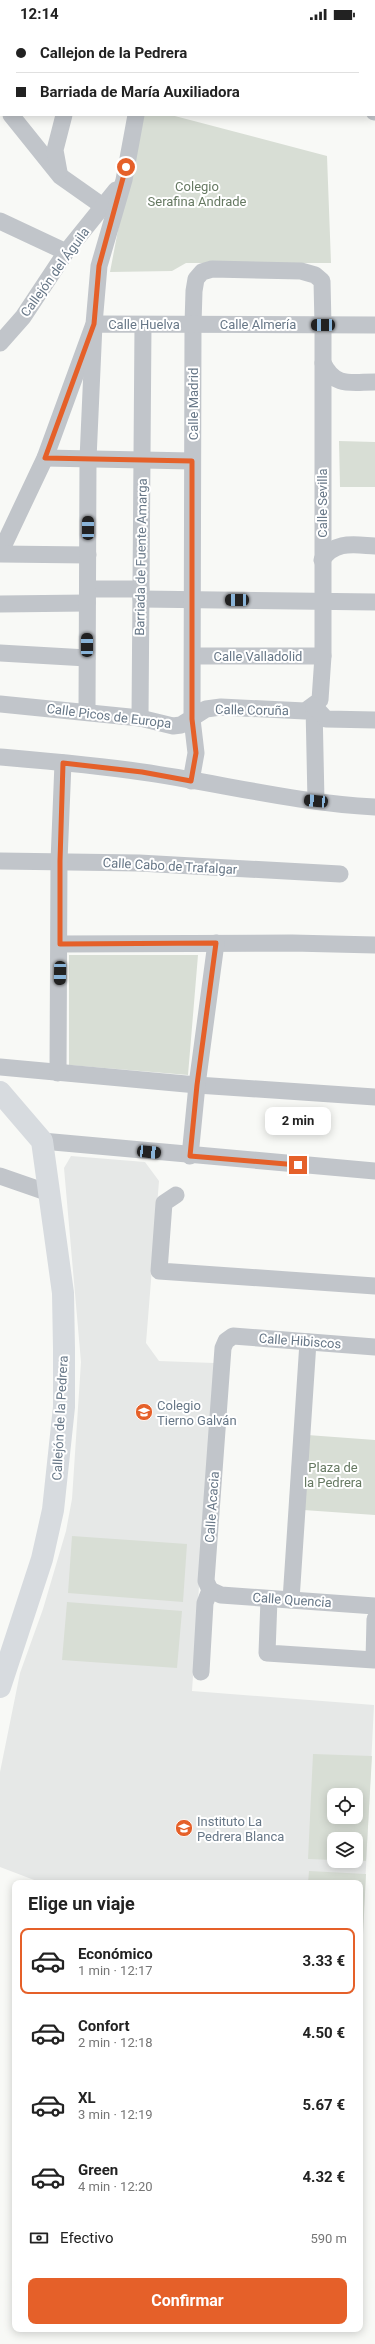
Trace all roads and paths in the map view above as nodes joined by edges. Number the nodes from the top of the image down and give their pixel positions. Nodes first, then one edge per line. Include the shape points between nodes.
1 (12, 116) edge
2 (64, 116) edge
3 (136, 116) edge
4 (60, 176) junction
5 (124, 180) junction
6 (104, 207) junction
7 (0, 221) edge
8 (66, 252) junction
9 (194, 290) joint
10 (94, 324) junction
11 (193, 324) junction
12 (143, 325) junction
13 (323, 325) junction
14 (375, 325) edge
15 (0, 343) edge
16 (323, 363) junction
17 (375, 382) edge
18 (45, 458) junction
19 (88, 459) junction
20 (142, 460) junction
21 (192, 461) junction
22 (375, 546) edge
23 (0, 553) edge
24 (88, 555) junction
25 (322, 560) junction
26 (141, 594) junction
27 (88, 596) junction
28 (194, 600) junction
29 (323, 601) junction
30 (375, 602) edge
31 (0, 604) edge
32 (0, 653) edge
33 (193, 656) junction
34 (323, 656) junction
35 (87, 658) junction
36 (0, 704) edge
37 (314, 706) junction
38 (87, 712) junction
39 (140, 718) junction
40 (192, 719) junction
41 (375, 720) edge
42 (0, 757) edge
43 (63, 763) junction
44 (191, 781) junction
45 (316, 801) junction
46 (375, 807) edge
47 (0, 861) edge
48 (60, 861) junction
49 (340, 874) dead end
50 (216, 943) junction
51 (60, 944) junction
52 (375, 945) edge
53 (0, 1067) edge
54 (58, 1073) junction
55 (197, 1085) junction
56 (0, 1092) edge
57 (375, 1097) edge
58 (42, 1141) junction
59 (190, 1156) junction
60 (375, 1171) edge
61 (0, 1176) edge
62 (49, 1193) junction
63 (176, 1195) dead end
64 (375, 1286) edge
65 (226, 1340) joint
66 (308, 1342) junction
67 (375, 1347) edge
68 (210, 1590) junction
69 (270, 1599) junction
70 (291, 1600) junction
71 (375, 1606) edge
72 (375, 1619) edge
73 (201, 1672) dead end
74 (0, 1687) edge

1 - 4 street
2 - 4 street via 55,150
3 - 5 street
4 - 6 street
5 - 6 street, Callejón del Águila
5 - 10 street via 99,266
6 - 8 street, Callejón del Águila
7 - 8 street
8 - 15 street, Callejón del Águila via 23,317
9 - 11 street, Calle Madrid
9 - 13 street, Calle Sevilla via 196,279 202,272 212,269 301,271 315,275 322,281
10 - 12 street, Calle Huelva
10 - 18 street
10 - 19 street
11 - 12 street, Calle Huelva
11 - 13 street, Calle Almería
11 - 21 street, Calle Madrid
12 - 20 street, Barriada de Fuente Amarga
13 - 14 street, Calle Almería
13 - 16 street, Calle Sevilla
16 - 17 street via 328,373 342,382
16 - 25 street, Calle Sevilla
18 - 19 street
18 - 23 street
19 - 20 street
19 - 24 street
20 - 21 street
20 - 26 street, Barriada de Fuente Amarga
21 - 28 street, Calle Madrid
22 - 25 street via 339,545 327,552
23 - 24 street
24 - 27 street
25 - 29 street, Calle Sevilla
26 - 27 street
26 - 28 street
26 - 39 street, Barriada de Fuente Amarga
27 - 31 street
27 - 35 street
28 - 29 street
28 - 33 street, Calle Madrid
29 - 30 street
29 - 34 street, Calle Sevilla
32 - 35 street
33 - 34 street, Calle Valladolid
33 - 40 street, Calle Madrid
34 - 37 street, Calle Sevilla via 320,700
35 - 38 street
36 - 38 street, Calle Picos de Europa
37 - 40 street, Calle Coruña via 305,711 213,708 198,712
37 - 41 street via 326,719
37 - 45 street
38 - 39 street, Calle Picos de Europa
39 - 40 street, Calle Picos de Europa via 173,726 182,725
40 - 44 street, Calle Madrid via 196,753
42 - 43 street
43 - 44 street via 142,772
43 - 48 street
44 - 45 street via 282,798
45 - 46 street via 341,806
47 - 48 street, Calle Cabo de Trafalgar
48 - 49 street, Calle Cabo de Trafalgar
48 - 51 street
50 - 51 street
50 - 52 street
50 - 55 street
51 - 54 street
53 - 54 street
54 - 55 street
55 - 57 street
55 - 59 street
56 - 58 street
58 - 59 street
58 - 62 street, Callejón de la Pedrera
59 - 60 street
61 - 62 street
62 - 74 street, Callejón de la Pedrera via 63,1293 64,1407 53,1510 42,1559
63 - 64 street via 164,1203 159,1271
65 - 66 street, Calle Hibiscos via 233,1336
65 - 68 street, Calle Acacia via 223,1348 206,1581
66 - 67 street, Calle Hibiscos
66 - 70 street
68 - 69 street, Calle Quencia via 221,1595
68 - 73 street, Calle Acacia via 205,1603
69 - 70 street, Calle Quencia
69 - 72 street via 267,1653 374,1660
70 - 71 street, Calle Quencia

